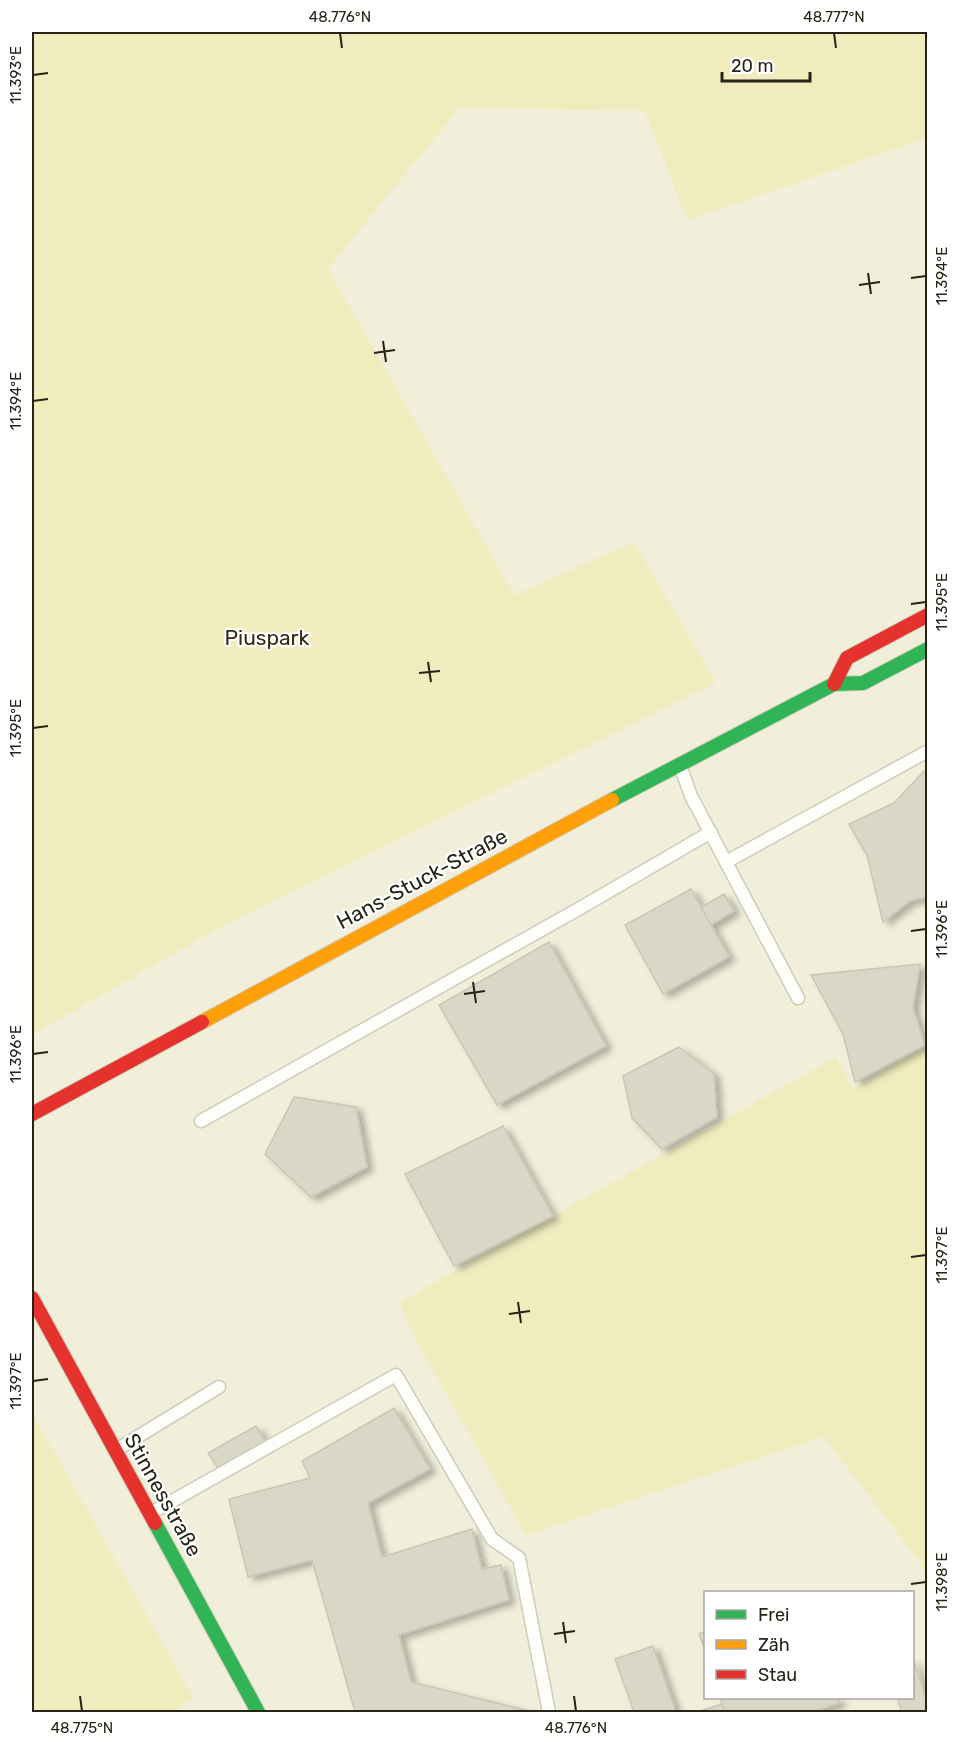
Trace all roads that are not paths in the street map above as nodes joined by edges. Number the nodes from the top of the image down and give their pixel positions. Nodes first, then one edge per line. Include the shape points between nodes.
1 (927, 615) edge
2 (927, 649) edge
3 (834, 684) junction
4 (927, 751) edge
5 (679, 764) junction
6 (711, 832) junction
7 (726, 862) junction
8 (798, 998) dead end
9 (32, 1114) edge
10 (201, 1121) dead end
11 (32, 1298) edge
12 (219, 1387) dead end
13 (115, 1450) junction
14 (150, 1514) junction
15 (258, 1713) edge
16 (549, 1713) edge

1 - 3 main road via 847,658
2 - 3 main road, Hans-Stuck-Straße via 863,683
3 - 5 main road, Hans-Stuck-Straße
4 - 7 lane
5 - 6 lane
5 - 9 main road, Hans-Stuck-Straße
6 - 7 lane
6 - 10 lane
7 - 8 lane
11 - 13 main road, Stinnesstraße
12 - 13 lane
13 - 14 main road, Stinnesstraße
14 - 15 main road, Stinnesstraße
14 - 16 lane via 396,1375 492,1539 519,1558

